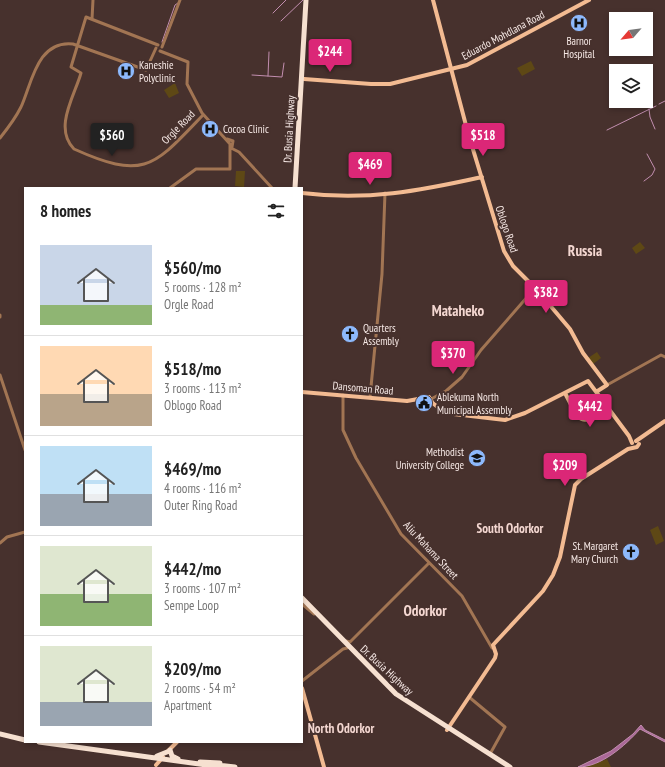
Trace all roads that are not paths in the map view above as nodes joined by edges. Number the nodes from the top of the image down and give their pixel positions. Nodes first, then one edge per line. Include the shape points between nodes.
1 (93, 0) edge
2 (180, 0) edge
3 (307, 0) edge
4 (433, 0) edge
5 (589, 0) edge
6 (92, 19) junction
7 (76, 45) junction
8 (159, 48) junction
9 (451, 70) junction
10 (304, 79) junction
11 (203, 115) junction
12 (0, 138) edge
13 (231, 149) junction
14 (481, 176) junction
15 (171, 187) edge
16 (271, 187) edge
17 (296, 187) edge
18 (296, 187) edge
19 (303, 192) edge
20 (386, 194) junction
21 (535, 288) junction
22 (665, 357) edge
23 (0, 375) edge
24 (607, 385) junction
25 (303, 392) edge
26 (596, 392) junction
27 (565, 393) junction
28 (343, 395) junction
29 (370, 397) junction
30 (428, 399) junction
31 (610, 410) junction
32 (665, 422) edge
33 (634, 443) junction
34 (24, 447) edge
35 (24, 532) edge
36 (0, 542) edge
37 (429, 563) junction
38 (303, 601) edge
39 (303, 601) edge
40 (303, 601) edge
41 (322, 619) junction
42 (350, 642) junction
43 (346, 647) junction
44 (492, 647) junction
45 (303, 680) edge
46 (303, 692) edge
47 (469, 697) junction
48 (448, 730) junction
49 (0, 732) edge
50 (24, 738) edge
51 (47, 743) edge
52 (63, 743) edge
53 (176, 743) edge
54 (490, 755) junction
55 (162, 758) edge
56 (220, 767) edge
57 (235, 767) edge
58 (323, 767) edge
59 (506, 767) edge
60 (510, 767) edge

1 - 6 street
2 - 8 street via 164,42
3 - 10 highway, Dr. Busia Highway
3 - 17 highway, Dr. Busia Highway
4 - 9 main road, Oblogo Road
5 - 9 main road, Eduardo Mohdlana Road via 467,65
6 - 7 street via 86,17
6 - 8 street via 153,42
7 - 8 street via 146,70 153,53
7 - 11 street, Orgle Road via 71,68 81,73 66,114 68,141 74,149 113,165 139,166 153,161 171,149
7 - 12 street via 64,44 48,51 40,58 21,107
8 - 11 street via 164,53 188,62 187,84
9 - 10 main road, Eduardo Mohdlana Road via 386,84
9 - 14 main road, Oblogo Road
10 - 18 highway, Dr. Busia Highway
11 - 13 street via 231,142
13 - 15 street via 230,169 196,169
13 - 16 street via 239,152
14 - 20 main road via 421,190
14 - 21 main road, Oblogo Road via 509,261
19 - 20 main road via 354,196
20 - 29 street via 381,288
21 - 24 main road, Oblogo Road via 570,328 583,353
21 - 30 street via 480,350 463,376 449,388
22 - 24 street via 661,355
23 - 34 street
24 - 26 main road
25 - 28 main road, Dansoman Road
26 - 27 main road via 588,381
26 - 31 main road
27 - 30 main road via 519,416 505,420 445,413
27 - 31 main road via 577,416 582,420 589,420
28 - 29 main road, Dansoman Road
28 - 37 street, Aliu Mahama Street via 342,422 348,443 401,534
29 - 30 main road, Dansoman Road via 406,401
31 - 33 main road
32 - 33 main road
33 - 44 main road via 576,483 560,557 553,575 542,592
35 - 36 street via 7,537
37 - 42 street
37 - 44 street, Aliu Mahama Street via 468,604
38 - 41 highway, Dr. Busia Highway
39 - 43 highway, Dr. Busia Highway
40 - 41 street, Dr. Busia Highway
41 - 42 street via 345,641
41 - 43 highway, Dr. Busia Highway
42 - 43 highway
43 - 45 street
43 - 48 highway, Dr. Busia Highway via 396,694
44 - 47 main road via 496,652 495,658
46 - 58 main road
47 - 48 main road
47 - 54 street via 505,727
48 - 54 highway, Dr. Busia Highway
48 - 59 highway, Dr. Busia Highway
49 - 50 highway
51 - 55 highway
52 - 55 highway
53 - 55 main road
54 - 60 highway, Dr. Busia Highway
55 - 56 highway
55 - 57 highway via 172,756

